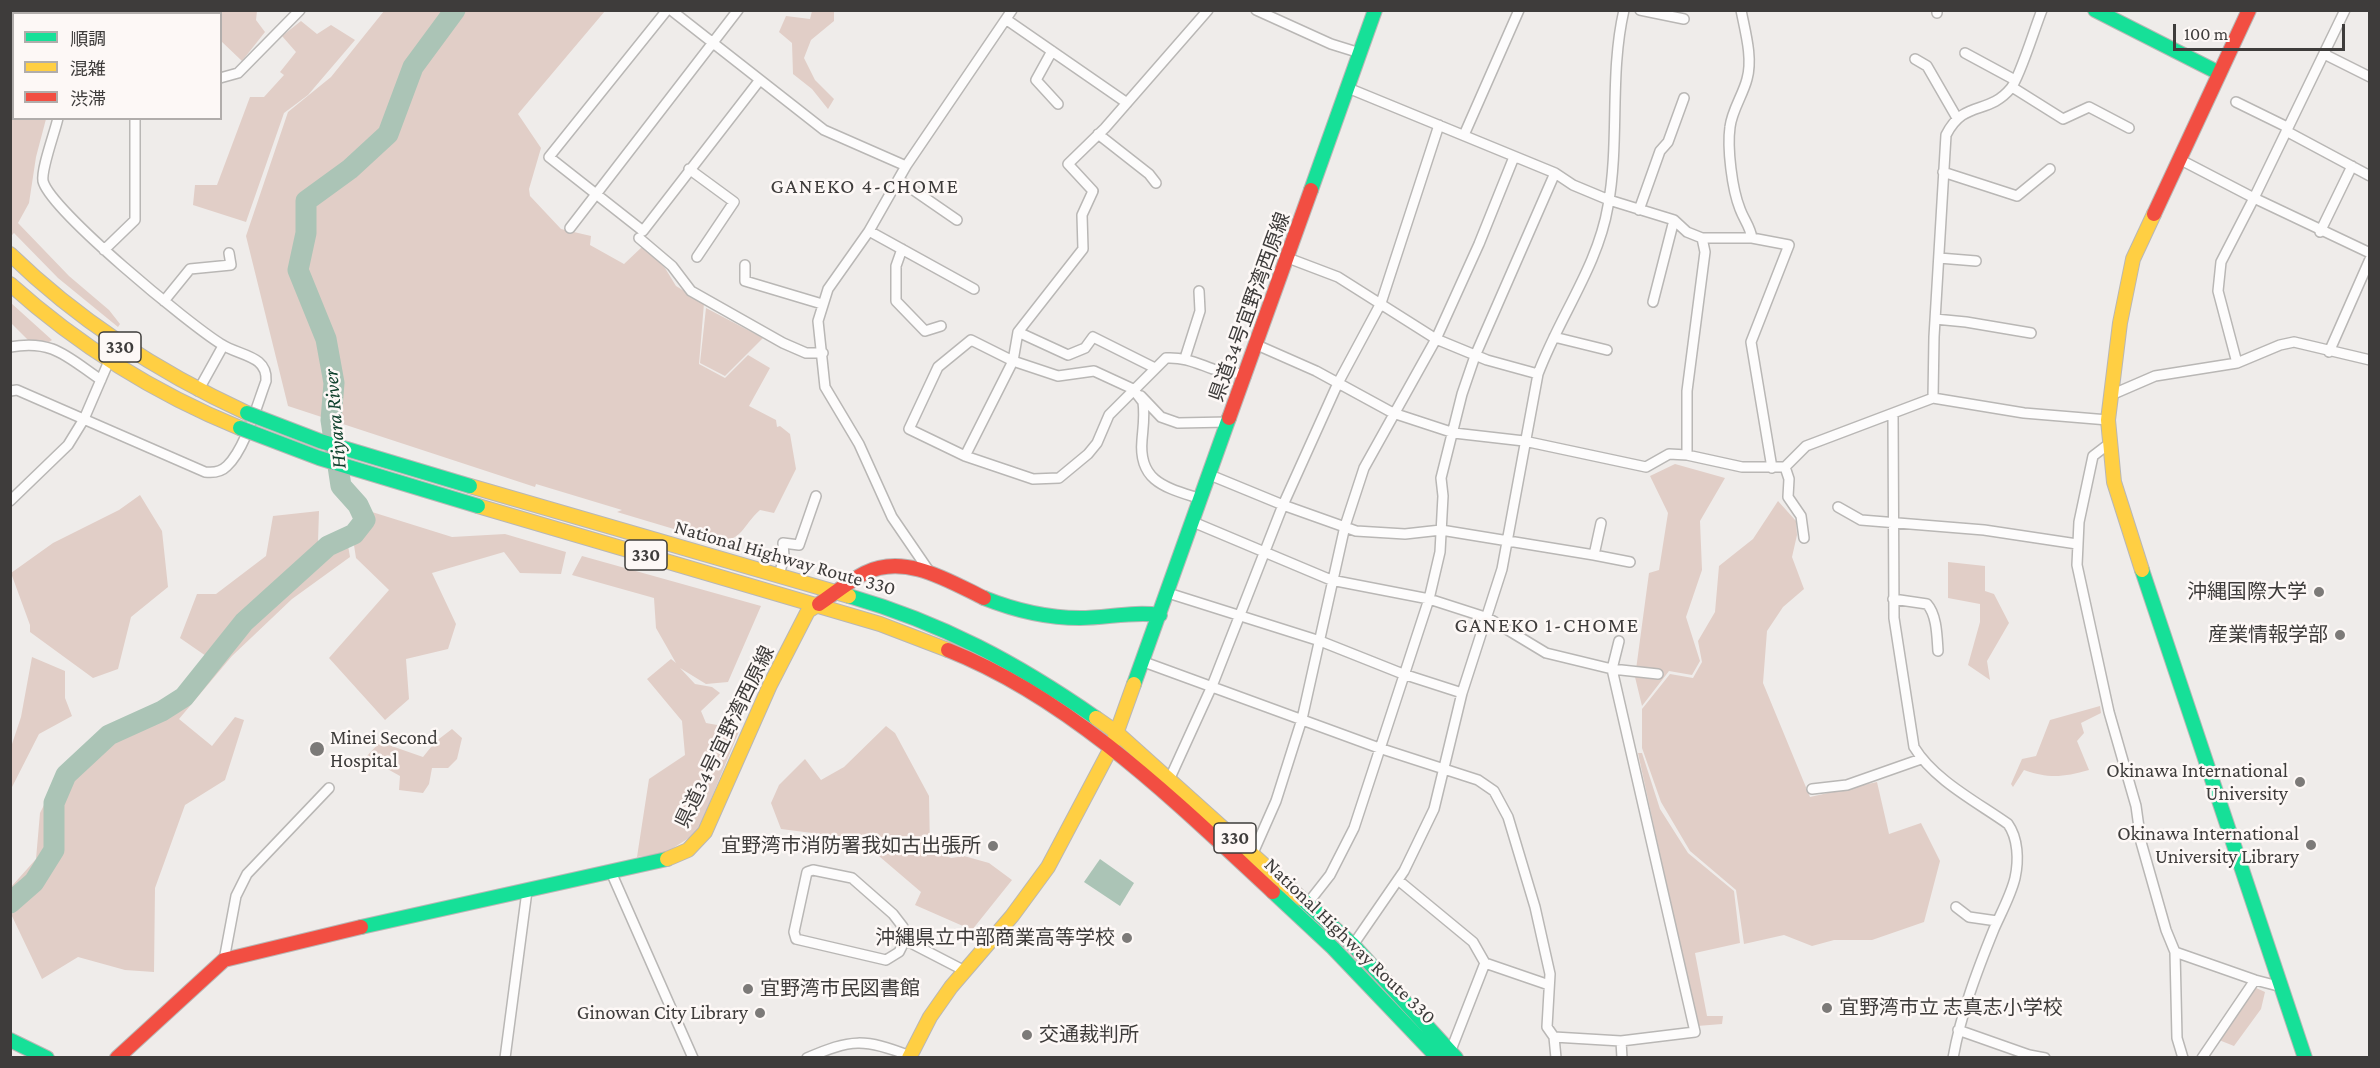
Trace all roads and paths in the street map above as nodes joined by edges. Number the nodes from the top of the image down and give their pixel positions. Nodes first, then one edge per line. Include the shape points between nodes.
1 (300, 10) edge
2 (669, 10) edge
3 (738, 10) edge
4 (1012, 10) edge
5 (1208, 10) edge
6 (1256, 10) edge
7 (1375, 10) edge
8 (1519, 10) edge
9 (1624, 10) edge
10 (1640, 10) edge
11 (1741, 10) edge
12 (2042, 10) edge
13 (2095, 10) edge
14 (2249, 10) edge
15 (2345, 10) edge
16 (1684, 19) dead end
17 (1007, 20) junction
18 (713, 44) junction
19 (1052, 51) junction
20 (1360, 53) junction
21 (1965, 53) dead end
22 (2324, 54) junction
23 (1915, 59) dead end
24 (2219, 73) junction
25 (222, 77) edge
26 (2370, 77) edge
27 (759, 81) junction
28 (2013, 84) junction
29 (1348, 88) junction
30 (1684, 98) dead end
31 (2236, 102) dead end
32 (1127, 103) junction
33 (1058, 104) dead end
34 (1957, 118) junction
35 (58, 120) edge
36 (135, 120) edge
37 (1439, 125) junction
38 (2129, 128) dead end
39 (2287, 129) junction
40 (1098, 134) junction
41 (1464, 135) junction
42 (1514, 157) junction
43 (2179, 159) junction
44 (906, 166) junction
45 (2352, 166) junction
46 (688, 169) junction
47 (2050, 169) dead end
48 (1943, 172) junction
49 (1555, 173) junction
50 (2370, 176) edge
51 (898, 180) junction
52 (1156, 183) dead end
53 (597, 194) junction
54 (2254, 198) junction
55 (1609, 200) junction
56 (1639, 210) junction
57 (957, 220) dead end
58 (1674, 220) junction
59 (570, 228) dead end
60 (868, 231) junction
61 (2320, 232) junction
62 (639, 238) dead end
63 (1702, 238) junction
64 (1752, 238) junction
65 (902, 249) junction
66 (104, 250) junction
67 (229, 253) dead end
68 (2370, 253) edge
69 (10, 254) edge
70 (697, 257) dead end
71 (1288, 258) junction
72 (1939, 258) junction
73 (2370, 259) edge
74 (1976, 261) dead end
75 (745, 265) dead end
76 (10, 284) edge
77 (974, 289) dead end
78 (1199, 291) dead end
79 (164, 301) junction
80 (1653, 302) dead end
81 (1381, 303) junction
82 (822, 304) junction
83 (1935, 319) junction
84 (941, 326) dead end
85 (1018, 332) junction
86 (2031, 333) dead end
87 (1554, 337) junction
88 (1436, 339) junction
89 (1257, 345) junction
90 (223, 346) junction
91 (10, 347) edge
92 (1607, 350) dead end
93 (2329, 352) junction
94 (823, 353) junction
95 (1475, 356) junction
96 (1185, 358) junction
97 (2370, 360) edge
98 (109, 361) junction
99 (1013, 361) junction
100 (2236, 363) junction
101 (1155, 368) junction
102 (1538, 374) junction
103 (1246, 376) junction
104 (101, 380) junction
105 (1338, 383) junction
106 (10, 391) edge
107 (198, 392) junction
108 (1136, 392) junction
109 (2111, 395) junction
110 (1933, 398) junction
111 (1393, 413) junction
112 (1893, 414) junction
113 (84, 419) junction
114 (2108, 420) junction
115 (1230, 422) junction
116 (1454, 433) junction
117 (1524, 441) junction
118 (2110, 443) junction
119 (1687, 454) junction
120 (965, 456) junction
121 (1785, 466) junction
122 (1772, 468) junction
123 (1210, 475) junction
124 (816, 496) dead end
125 (1201, 499) junction
126 (10, 501) edge
127 (1283, 505) junction
128 (1838, 507) dead end
129 (1894, 521) junction
130 (1193, 522) junction
131 (1601, 523) dead end
132 (1345, 526) junction
133 (1442, 530) junction
134 (1804, 538) dead end
135 (1507, 542) junction
136 (2077, 544) junction
137 (1266, 552) junction
138 (1594, 555) junction
139 (1630, 562) dead end
140 (929, 571) junction
141 (779, 576) junction
142 (1331, 580) junction
143 (834, 591) junction
144 (1168, 593) junction
145 (1429, 599) junction
146 (1893, 599) junction
147 (813, 605) junction
148 (1160, 615) junction
149 (1240, 616) junction
150 (1488, 618) junction
151 (1320, 641) junction
152 (1619, 641) dead end
153 (1938, 651) dead end
154 (1144, 662) junction
155 (1612, 669) junction
156 (1403, 674) junction
157 (1658, 674) dead end
158 (1212, 686) junction
159 (1462, 693) junction
160 (1302, 719) junction
161 (1116, 732) junction
162 (1110, 748) junction
163 (1379, 748) junction
164 (1921, 759) junction
165 (1445, 771) junction
166 (1170, 778) junction
167 (329, 788) dead end
168 (1812, 789) dead end
169 (1253, 854) junction
170 (610, 872) junction
171 (1398, 880) junction
172 (527, 891) junction
173 (1308, 903) junction
174 (1956, 907) dead end
175 (1997, 921) junction
176 (905, 940) junction
177 (1353, 945) junction
178 (2175, 952) junction
179 (224, 960) junction
180 (1485, 963) junction
181 (964, 971) junction
182 (2255, 980) junction
183 (1549, 985) junction
184 (2282, 987) junction
185 (1958, 1030) junction
186 (1554, 1037) junction
187 (10, 1040) edge
188 (1621, 1041) junction
189 (1452, 1055) edge
190 (909, 1057) edge
191 (48, 1058) edge
192 (117, 1058) edge
193 (505, 1058) edge
194 (693, 1058) edge
195 (807, 1058) edge
196 (1438, 1058) edge
197 (1556, 1058) edge
198 (1622, 1058) edge
199 (1953, 1058) edge
200 (2045, 1058) edge
201 (2183, 1058) edge
202 (2202, 1058) edge
203 (2305, 1058) edge

1 - 25 street via 238,73
2 - 18 street
2 - 53 street via 549,157
3 - 18 street
4 - 17 street
5 - 32 street
6 - 20 street
7 - 20 main road, 県道34号宜野湾西原線
8 - 41 street
9 - 55 street via 1616,58
10 - 16 street
11 - 64 street via 1748,78 1730,127 1733,182
12 - 28 street
13 - 24 main road
14 - 24 main road
15 - 22 street
17 - 19 street
17 - 44 street
18 - 27 street
18 - 53 street
19 - 32 street
19 - 33 street via 1036,81
20 - 29 main road, 県道34号宜野湾西原線
21 - 28 street
22 - 26 street
22 - 39 street
23 - 34 street via 1927,66
24 - 43 main road
27 - 44 street via 824,130
27 - 46 street
28 - 34 street via 1993,104
28 - 38 street via 2063,119 2089,107
29 - 37 street
29 - 71 main road, 県道34号宜野湾西原線
30 - 56 street
31 - 39 street
32 - 40 street
34 - 48 street via 1946,135
35 - 66 street via 43,179 48,192
36 - 66 street via 135,220
37 - 41 street
37 - 81 street
39 - 45 street
39 - 54 street
40 - 52 street
40 - 85 street via 1068,164 1093,191 1082,215 1083,249
41 - 42 street
42 - 49 street
42 - 88 street
43 - 54 street
43 - 109 main road via 2133,259
44 - 51 street
45 - 50 street
45 - 61 street
46 - 53 street via 644,231
46 - 70 street via 734,202
47 - 48 street via 2017,196
48 - 72 street
49 - 55 street
49 - 95 street
51 - 57 street
51 - 60 street
53 - 59 street
54 - 61 street
54 - 100 street via 2221,262 2218,291
55 - 56 street
55 - 87 street via 1597,247
56 - 58 street
58 - 63 street via 1687,232
58 - 80 street
60 - 65 street
60 - 82 street
61 - 68 street
62 - 94 street via 672,266 691,291 783,343 806,353
63 - 64 street
63 - 119 street via 1705,252 1687,391
64 - 122 street via 1789,245 1751,342
65 - 77 street
65 - 84 street via 896,266 896,301 925,332
66 - 79 street
67 - 79 street via 231,266 189,269
69 - 107 main road, National Highway Route 330 / 330 via 99,332
71 - 81 street via 1338,277
71 - 89 main road, 県道34号宜野湾西原線
72 - 74 street
72 - 83 street
73 - 93 street
75 - 82 street via 745,281
76 - 98 main road, National Highway Route 330 / 330
78 - 96 street via 1200,311
79 - 90 street
81 - 88 street
81 - 105 street
82 - 94 street via 818,321
83 - 86 street
83 - 110 street
85 - 99 street
85 - 101 street via 1068,355 1085,348 1093,337
87 - 92 street
87 - 102 street
88 - 95 street
88 - 111 street
89 - 103 main road, 県道34号宜野湾西原線
89 - 105 street
90 - 107 street
90 - 113 street via 261,362 267,371 240,445 226,467 214,473 205,472
91 - 104 street via 49,346
93 - 97 street
93 - 100 street via 2294,342
94 - 140 street via 825,387 859,444 892,517
95 - 102 street
95 - 116 street
96 - 101 street via 1166,358
96 - 103 street
98 - 104 street
98 - 147 main road, National Highway Route 330 / 330, bridge via 188,406 319,458
99 - 108 street via 1058,376 1094,371
99 - 120 street
99 - 120 street via 971,339 938,367 909,429
100 - 109 street via 2155,376
101 - 108 street
102 - 117 street
103 - 115 main road, 県道34号宜野湾西原線
104 - 113 street
105 - 111 street
105 - 127 street
106 - 113 street via 16,390
107 - 141 main road, National Highway Route 330 / 330, bridge via 320,441
108 - 115 street via 1161,417 1178,423
108 - 120 street via 1109,415 1097,443 1059,478 1033,478
108 - 125 street via 1145,412 1141,453 1149,474 1160,484
109 - 114 main road
110 - 112 street
110 - 114 street via 2024,413
111 - 116 street
111 - 132 street via 1364,468
112 - 121 street via 1806,446
112 - 129 street
113 - 126 street via 68,445
114 - 118 main road
115 - 123 main road, 県道34号宜野湾西原線
116 - 117 street
116 - 133 street via 1440,478
117 - 119 street via 1646,467 1669,454
117 - 135 street
118 - 136 street via 2093,456
118 - 184 main road via 2114,482 2125,518
119 - 122 street via 1742,467
121 - 122 street
121 - 134 street via 1788,497 1801,516
123 - 125 main road, 県道34号宜野湾西原線
123 - 127 street
124 - 141 street via 799,545 783,543
125 - 130 main road, 県道34号宜野湾西原線
127 - 132 street
127 - 137 street
128 - 129 street via 1861,520
129 - 136 street
129 - 146 street
130 - 137 street
130 - 144 main road, 県道34号宜野湾西原線
131 - 138 street
132 - 133 street via 1382,534
132 - 142 street
133 - 135 street
133 - 145 street
135 - 138 street
135 - 150 street
136 - 178 street via 2088,624 2136,806 2140,842
137 - 142 street
137 - 149 street
138 - 139 street
140 - 143 main road, 県道34号宜野湾西原線 via 897,566 876,568
140 - 148 main road, 県道34号宜野湾西原線 via 1013,609 1080,618
141 - 143 main road, National Highway Route 330 / 330
142 - 145 street
142 - 151 street
143 - 147 main road, 県道34号宜野湾西原線
143 - 161 main road, National Highway Route 330 / 330 via 915,617 994,653
144 - 148 main road, 県道34号宜野湾西原線
144 - 149 street
145 - 150 street
145 - 156 street
146 - 153 street via 1930,607
146 - 164 street via 1901,678 1914,747
147 - 162 main road, National Highway Route 330 / 330 via 913,635 975,661 1078,722
147 - 170 main road, 県道34号宜野湾西原線 via 770,685 705,832 681,854
148 - 154 main road, 県道34号宜野湾西原線
149 - 151 street
149 - 158 street
150 - 155 street via 1546,652
150 - 159 street
151 - 156 street
151 - 160 street
152 - 155 street
154 - 158 street
154 - 161 main road, 県道34号宜野湾西原線
155 - 157 street
155 - 188 street via 1695,1032
156 - 159 street
156 - 163 street
158 - 160 street
158 - 166 street
159 - 165 street
160 - 163 street
160 - 169 street via 1276,801
161 - 162 main road, 県道34号宜野湾西原線
161 - 166 main road, National Highway Route 330 / 330
162 - 181 main road, 県道34号宜野湾西原線 via 1048,867
162 - 196 main road, National Highway Route 330 / 330 via 1205,829 1333,948
163 - 165 street
163 - 173 street via 1354,828 1330,875
164 - 168 street via 1847,785
164 - 175 street via 2015,833 2015,877
165 - 171 street via 1434,809
165 - 183 street via 1478,780 1494,791 1508,817 1535,907
166 - 169 main road, National Highway Route 330 / 330
167 - 179 street via 247,874 236,896
169 - 173 main road, National Highway Route 330 / 330
170 - 172 main road, 県道34号宜野湾西原線
170 - 194 street
171 - 177 street
171 - 180 street via 1473,942
172 - 179 main road, 県道34号宜野湾西原線
172 - 193 street
173 - 177 main road, National Highway Route 330 / 330
174 - 175 street via 1969,917
175 - 185 street
176 - 176 street via 899,952 886,960 796,939 794,932 807,872 852,879 893,914 903,927
176 - 181 street
177 - 189 main road, National Highway Route 330 / 330
178 - 182 street
178 - 201 street via 2177,1038
179 - 192 main road, 県道34号宜野湾西原線
180 - 183 street
180 - 189 street
181 - 190 main road, 県道34号宜野湾西原線 via 930,1017
182 - 184 street
182 - 202 street
183 - 186 street via 1547,1027
184 - 203 main road
185 - 199 street
185 - 200 street
186 - 188 street
186 - 197 street
187 - 191 main road
188 - 198 street
190 - 195 street via 856,1042 842,1043

